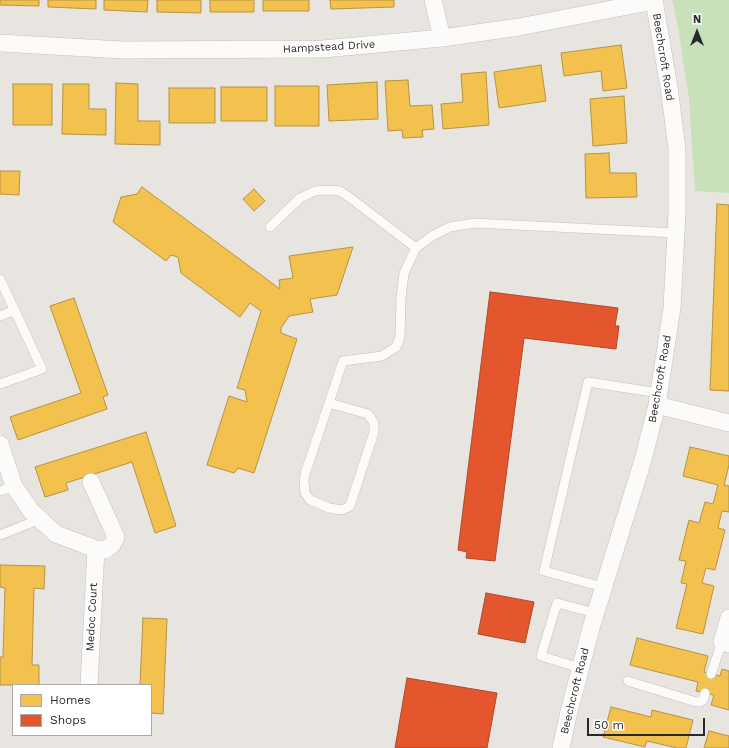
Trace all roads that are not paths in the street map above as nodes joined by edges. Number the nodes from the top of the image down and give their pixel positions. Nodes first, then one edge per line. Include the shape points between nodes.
1 (433, 0) edge
2 (654, 0) edge
3 (442, 38) junction
4 (0, 43) edge
5 (270, 227) dead end
6 (676, 233) junction
7 (416, 248) junction
8 (0, 279) edge
9 (14, 310) junction
10 (0, 316) edge
11 (0, 384) edge
12 (658, 399) junction
13 (329, 403) junction
14 (729, 423) edge
15 (0, 444) edge
16 (92, 482) dead end
17 (7, 488) edge
18 (40, 520) junction
19 (0, 536) edge
20 (96, 549) junction
21 (603, 587) junction
22 (595, 612) junction
23 (729, 618) edge
24 (726, 643) edge
25 (580, 668) junction
26 (711, 674) dead end
27 (628, 681) dead end
28 (89, 684) edge
29 (705, 693) dead end
30 (561, 748) edge

1 - 3 street
2 - 3 street, Hampstead Drive via 519,27
2 - 6 street, Beechcroft Road via 677,150
3 - 4 street, Hampstead Drive via 323,49 122,50
5 - 7 lane via 300,198 315,191 340,191
6 - 7 lane via 475,223 450,227
6 - 12 street, Beechcroft Road via 672,308
7 - 13 lane via 404,273 400,338 396,347 382,356 343,361
8 - 9 lane
9 - 10 lane
9 - 11 lane via 42,369
12 - 14 street
12 - 21 street, Beechcroft Road via 643,460
12 - 21 lane via 588,382 544,571
13 - 13 lane via 305,474 305,493 310,500 342,510 350,506 374,432 374,424 368,414
15 - 17 street
16 - 20 street via 116,537 112,545 105,550
17 - 18 street
18 - 19 lane
18 - 20 street via 56,534
20 - 28 street, Medoc Court
21 - 22 street, Beechcroft Road
22 - 25 street, Beechcroft Road
22 - 25 lane via 557,603 541,656
23 - 24 street
24 - 26 lane
25 - 30 street, Beechcroft Road
27 - 29 lane via 696,702 703,700

